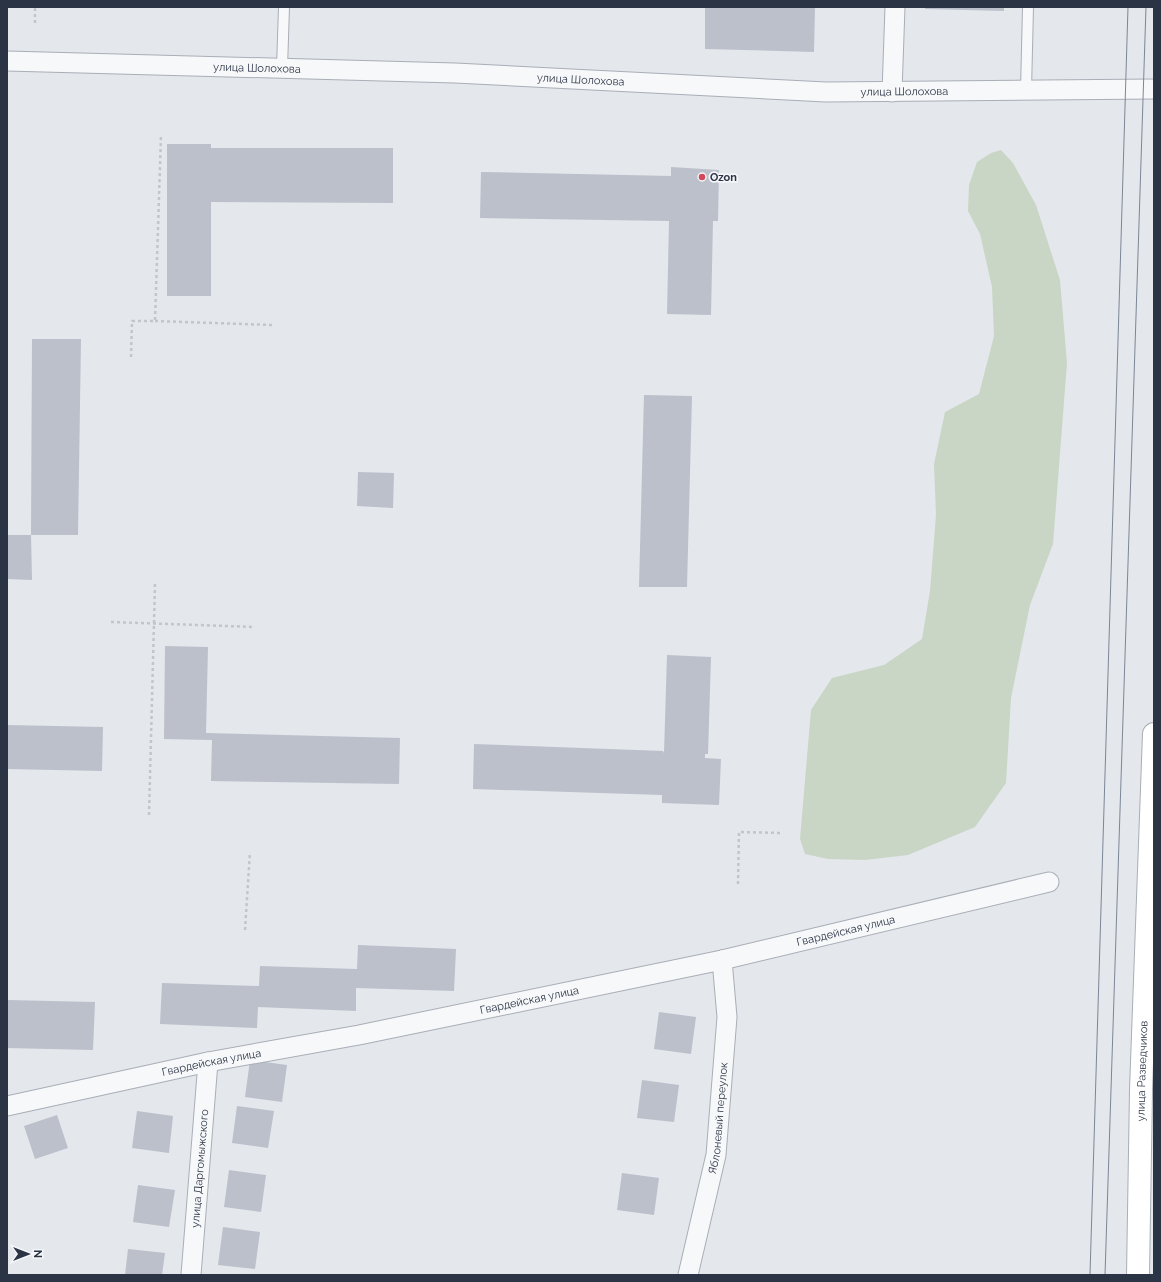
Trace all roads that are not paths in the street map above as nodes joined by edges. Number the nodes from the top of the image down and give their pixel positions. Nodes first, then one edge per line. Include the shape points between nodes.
1 (284, 7) edge
2 (895, 7) edge
3 (1028, 7) edge
4 (7, 61) edge
5 (282, 68) junction
6 (1154, 89) edge
7 (1026, 90) junction
8 (892, 92) junction
9 (1154, 734) edge
10 (1151, 867) edge
11 (1049, 882) dead end
12 (722, 960) junction
13 (208, 1062) junction
14 (1148, 1090) edge
15 (7, 1106) edge
16 (191, 1275) edge
17 (688, 1275) edge
18 (1138, 1275) edge

1 - 5 lane
2 - 8 street
3 - 7 lane
4 - 5 street, улица Шолохова
5 - 8 street, улица Шолохова via 826,92
6 - 7 street, улица Шолохова
7 - 8 street, улица Шолохова
9 - 10 main road, улица Разведчиков
10 - 14 main road, улица Разведчиков
11 - 12 street, Гвардейская улица
12 - 13 street, Гвардейская улица via 359,1035
12 - 17 street, Яблоневый переулок via 726,1017 716,1155
13 - 15 street, Гвардейская улица
13 - 16 street, улица Даргомыжского
14 - 18 main road, улица Разведчиков

